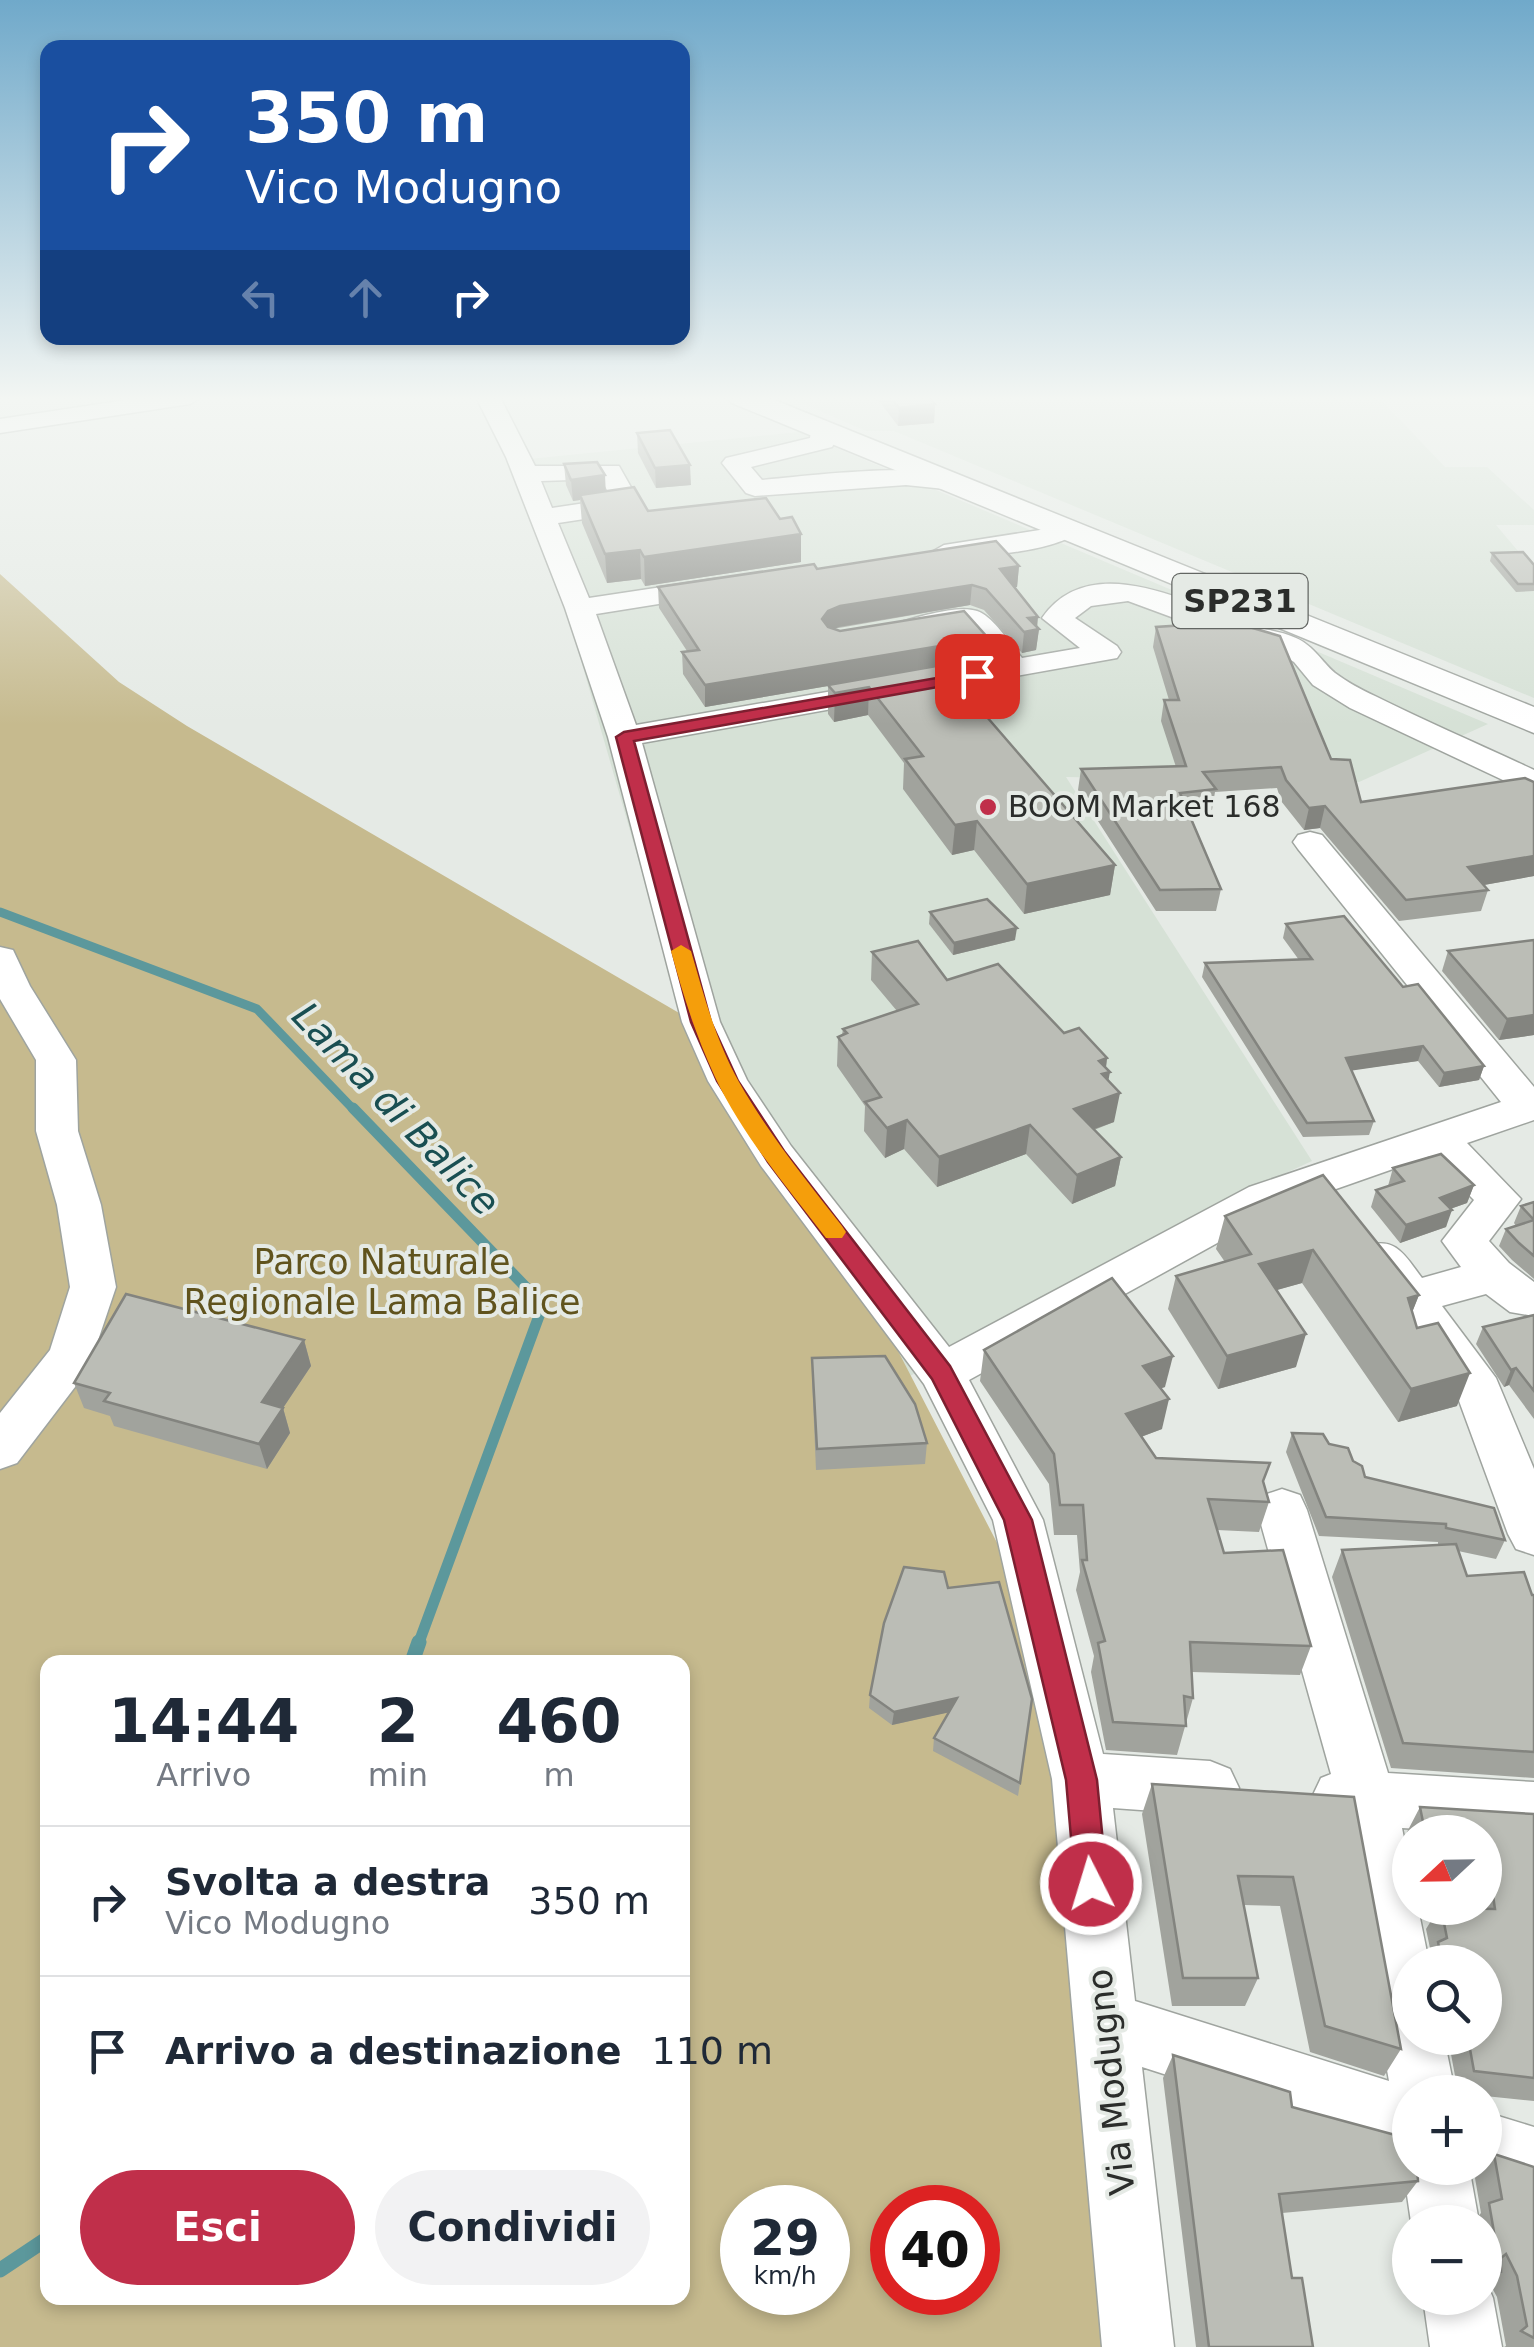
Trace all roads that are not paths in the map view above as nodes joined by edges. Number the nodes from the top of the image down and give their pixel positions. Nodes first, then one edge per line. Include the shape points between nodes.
1 (539, 507) edge
2 (617, 507) edge
3 (1008, 507) edge
4 (543, 517) junction
5 (1066, 530) junction
6 (915, 557) edge
7 (737, 584) edge
8 (579, 608) junction
9 (877, 634) edge
10 (1025, 668) junction
11 (1534, 721) edge
12 (624, 737) junction
13 (1534, 782) edge
14 (1310, 842) dead end
15 (0, 958) edge
16 (1531, 1106) edge
17 (1436, 1138) junction
18 (1339, 1203) junction
19 (1493, 1275) junction
20 (1414, 1297) junction
21 (1534, 1299) edge
22 (942, 1372) junction
23 (0, 1449) edge
24 (1282, 1510) dead end
25 (1534, 1534) edge
26 (1081, 1780) junction
27 (1366, 1798) junction
28 (1534, 1809) edge
29 (1394, 1945) edge
30 (1105, 2023) junction
31 (1392, 2115) edge
32 (1502, 2150) edge
33 (1534, 2160) edge
34 (1461, 2315) edge
35 (1138, 2347) edge
36 (1466, 2347) edge

1 - 4 street, Via Modugno
2 - 4 street
3 - 5 main road, SP231
4 - 8 street, Via Modugno
5 - 6 street
5 - 11 main road, SP231
7 - 8 street
8 - 12 street, Via Modugno
9 - 10 street via 972,618
10 - 12 street
10 - 13 street via 1106,652 1056,618 1062,610 1104,593 1150,596 1240,633 1284,643 1361,702
12 - 22 street, Via Modugno via 701,1022 728,1081 776,1156
14 - 16 street
15 - 23 street via 56,1060 57,1131 79,1204 93,1287 71,1357
16 - 17 street
17 - 18 street
17 - 19 street via 1499,1200 1464,1241
18 - 20 street
18 - 22 street via 1264,1198
19 - 20 street
19 - 21 street
20 - 25 street via 1479,1391
22 - 26 street, Via Modugno via 1018,1520
24 - 27 street
26 - 27 street
26 - 30 street, Via Modugno
27 - 28 street
27 - 29 street
30 - 31 street
30 - 35 street, Via Modugno
32 - 33 street
34 - 36 street

